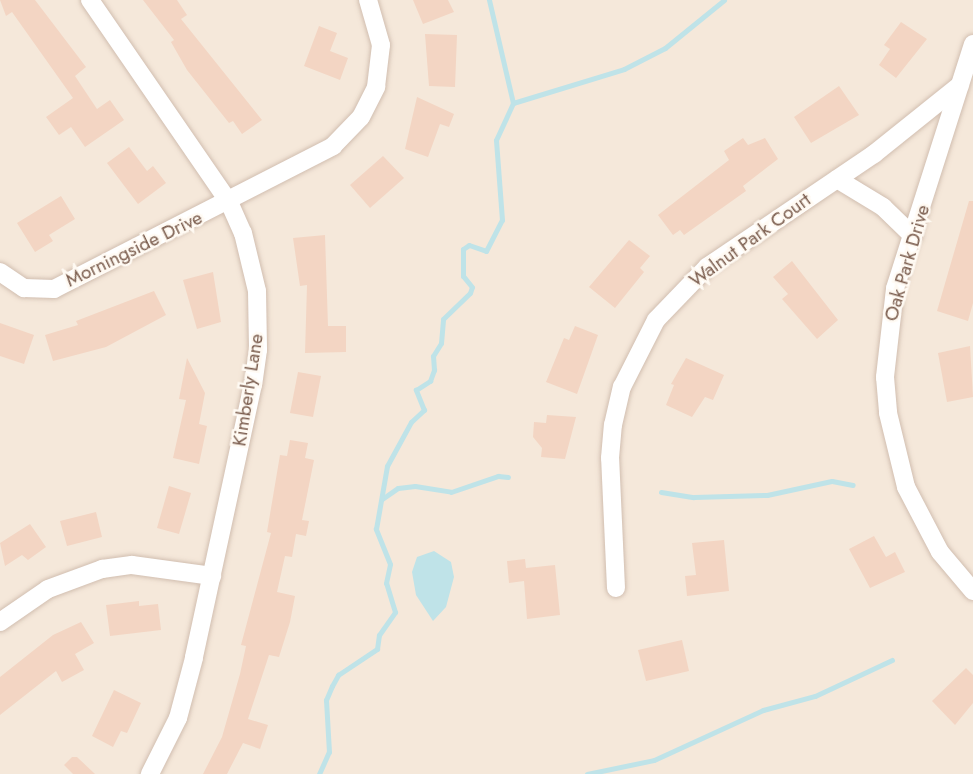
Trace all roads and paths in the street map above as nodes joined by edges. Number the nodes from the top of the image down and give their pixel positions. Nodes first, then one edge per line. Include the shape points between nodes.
1 (90, 0) edge
2 (368, 0) edge
3 (973, 44) edge
4 (960, 85) junction
5 (837, 179) junction
6 (229, 202) junction
7 (913, 236) junction
8 (0, 272) edge
9 (212, 576) junction
10 (616, 587) dead end
11 (973, 591) edge
12 (0, 622) edge
13 (150, 774) edge

1 - 6 street, Kimberly Lane
2 - 6 street, Morningside Drive via 378,25 381,68 361,117 323,152
3 - 4 street, Oak Park Drive
4 - 5 street, Walnut Park Court
4 - 7 street, Oak Park Drive
5 - 7 street via 883,207
5 - 10 street, Walnut Park Court via 698,275 656,320 636,353 622,387 610,458
6 - 8 street, Morningside Drive via 54,289 24,288
6 - 9 street, Kimberly Lane via 243,233 255,282 258,350
7 - 11 street, Oak Park Drive via 895,289 887,337 888,413 906,487 921,519
9 - 12 street via 132,565 103,569 48,589
9 - 13 street, Kimberly Lane via 187,690

